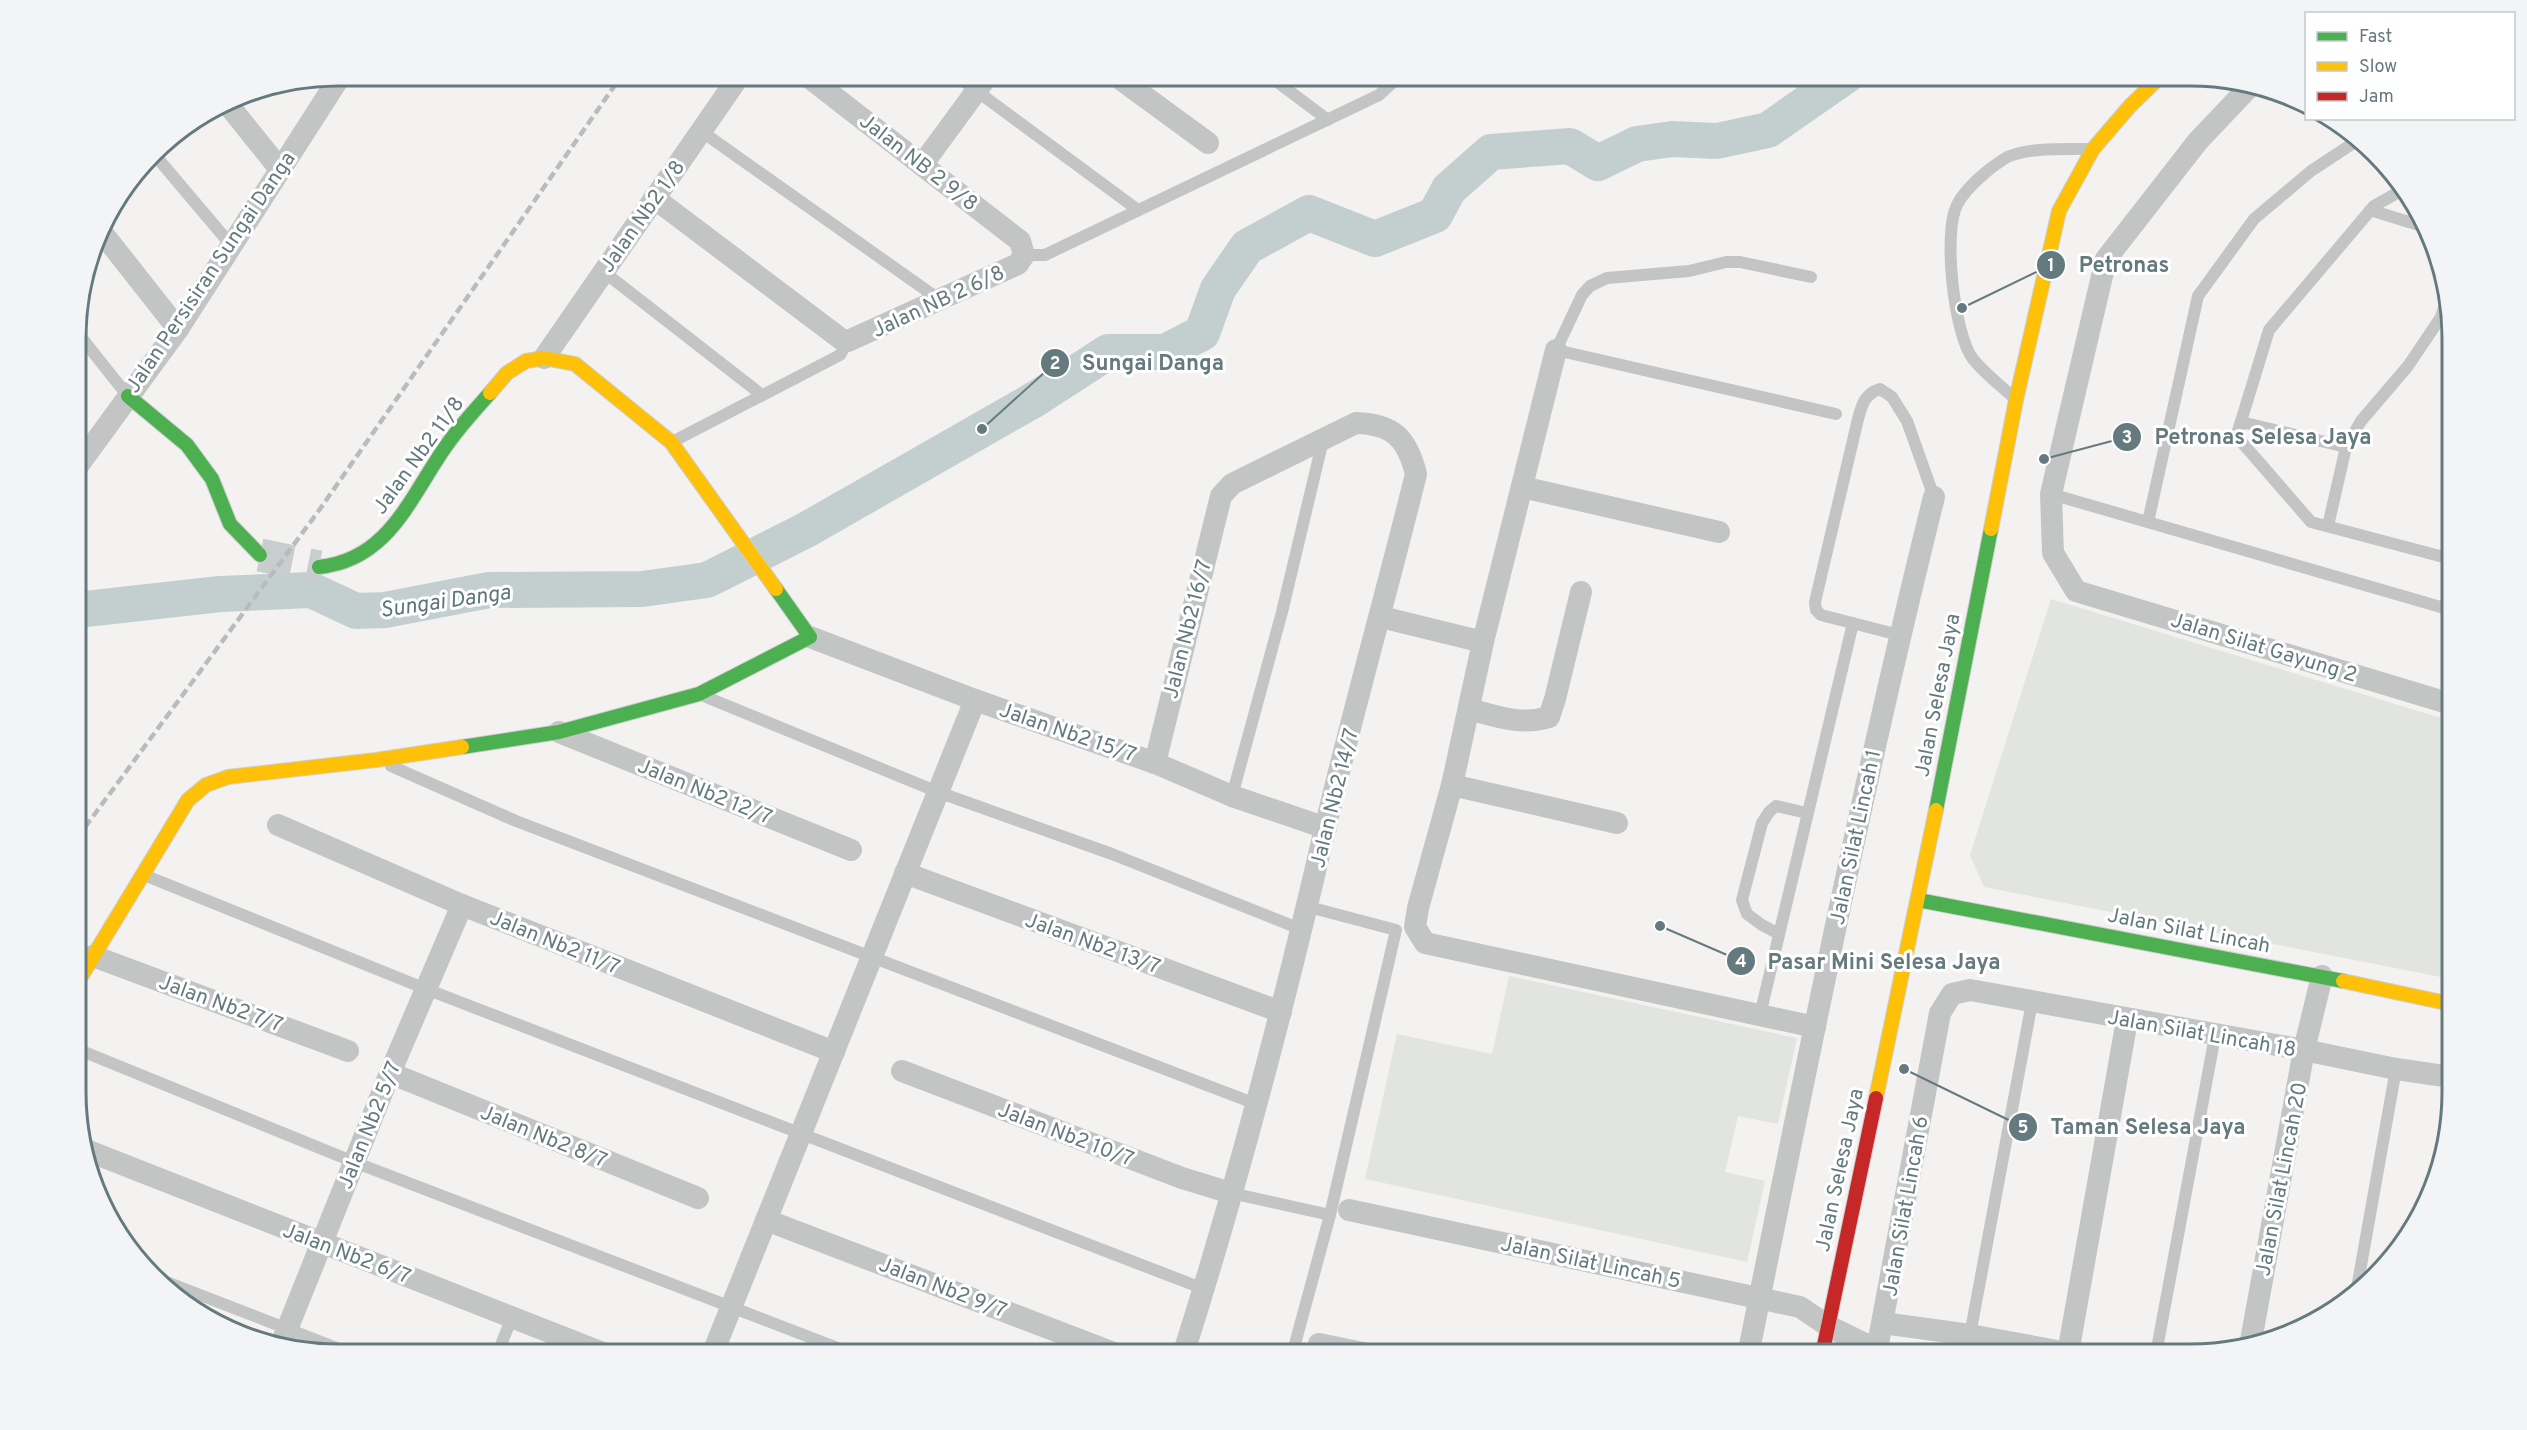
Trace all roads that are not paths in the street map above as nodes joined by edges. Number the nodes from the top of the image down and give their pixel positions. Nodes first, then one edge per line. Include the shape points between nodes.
1 (331, 86) edge
2 (732, 86) edge
3 (820, 86) edge
4 (980, 86) edge
5 (986, 86) edge
6 (1129, 86) edge
7 (1283, 86) edge
8 (1389, 86) edge
9 (2151, 86) edge
10 (2245, 91) edge
11 (231, 109) edge
12 (1328, 120) junction
13 (701, 131) junction
14 (1208, 143) dead end
15 (2351, 144) edge
16 (2093, 149) junction
17 (159, 159) edge
18 (922, 165) junction
19 (279, 168) junction
20 (2396, 194) edge
21 (654, 198) junction
22 (1138, 210) junction
23 (2370, 210) junction
24 (2415, 224) edge
25 (106, 239) edge
26 (231, 245) junction
27 (1024, 255) junction
28 (604, 272) junction
29 (1811, 277) dead end
30 (940, 300) junction
31 (2441, 318) edge
32 (178, 328) junction
33 (848, 341) junction
34 (86, 343) edge
35 (1556, 350) junction
36 (544, 357) junction
37 (762, 395) junction
38 (128, 396) junction
39 (2016, 400) junction
40 (1836, 414) dead end
41 (2241, 422) junction
42 (1323, 439) junction
43 (671, 442) junction
44 (2346, 447) junction
45 (86, 454) edge
46 (1522, 487) junction
47 (2051, 494) junction
48 (1221, 496) joint
49 (1934, 497) joint
50 (2148, 522) junction
51 (2328, 526) junction
52 (1719, 532) dead end
53 (260, 555) tunnel mouth
54 (2442, 557) edge
55 (319, 567) tunnel mouth
56 (1581, 592) dead end
57 (2442, 607) edge
58 (1381, 617) junction
59 (1853, 623) junction
60 (1899, 635) junction
61 (810, 637) junction
62 (1483, 642) junction
63 (699, 694) junction
64 (975, 700) junction
65 (2442, 701) edge
66 (1469, 709) junction
67 (559, 732) junction
68 (376, 760) junction
69 (1155, 763) junction
70 (1452, 785) junction
71 (938, 792) junction
72 (1232, 796) junction
73 (1807, 813) junction
74 (1617, 823) dead end
75 (278, 825) dead end
76 (1326, 828) junction
77 (851, 850) dead end
78 (905, 873) junction
79 (144, 875) junction
80 (1918, 900) junction
81 (462, 905) junction
82 (1309, 907) junction
83 (1303, 930) junction
84 (1779, 934) junction
85 (93, 956) junction
86 (872, 956) junction
87 (86, 968) edge
88 (2322, 976) junction
89 (426, 989) junction
90 (1952, 994) joint
91 (2032, 1002) junction
92 (2442, 1002) edge
93 (1281, 1012) junction
94 (1760, 1015) junction
95 (2127, 1020) junction
96 (1815, 1027) junction
97 (2215, 1036) junction
98 (2304, 1050) junction
99 (348, 1051) dead end
100 (86, 1052) edge
101 (834, 1052) junction
102 (2396, 1069) junction
103 (902, 1071) dead end
104 (390, 1073) junction
105 (2442, 1076) edge
106 (1256, 1104) junction
107 (800, 1135) junction
108 (93, 1153) edge
109 (354, 1161) junction
110 (1231, 1192) junction
111 (698, 1198) dead end
112 (1339, 1213) junction
113 (766, 1220) junction
114 (322, 1243) junction
115 (2358, 1280) edge
116 (179, 1288) edge
117 (1204, 1289) junction
118 (1759, 1298) junction
119 (732, 1306) junction
120 (512, 1317) junction
121 (1883, 1323) junction
122 (1828, 1326) junction
123 (1970, 1335) junction
124 (2252, 1337) edge
125 (284, 1338) edge
126 (501, 1344) edge
127 (580, 1344) edge
128 (716, 1344) edge
129 (828, 1344) edge
130 (1090, 1344) edge
131 (1186, 1344) edge
132 (1296, 1344) edge
133 (1750, 1344) edge
134 (1824, 1344) edge
135 (1862, 1344) edge
136 (1879, 1344) edge
137 (2019, 1344) edge
138 (2076, 1344) edge
139 (2158, 1344) edge

1 - 19 street, Jalan Persisiran Sungai Danga
2 - 13 street, Jalan Nb2 1/8
3 - 18 street, Jalan NB 2 9/8
4 - 18 street
5 - 22 lane
6 - 14 street
7 - 12 lane
8 - 12 lane via 1379,96
9 - 16 street, Jalan Selesa Jaya
10 - 47 street via 2198,141 2106,259
11 - 19 street
12 - 22 lane
13 - 21 street, Jalan Nb2 1/8
13 - 30 lane
15 - 50 lane via 2311,171 2254,219 2198,296
16 - 39 street, Jalan Selesa Jaya via 2060,211
16 - 39 lane via 2048,148 2006,158 1957,204 1949,246 1961,332 1972,358
17 - 26 lane
18 - 27 street, Jalan NB 2 9/8 via 1020,241
19 - 26 street, Jalan Persisiran Sungai Danga
20 - 23 lane
21 - 28 street, Jalan Nb2 1/8
21 - 33 street
22 - 27 lane via 1045,255
23 - 24 lane
23 - 41 lane via 2269,330
25 - 32 street
26 - 32 street, Jalan Persisiran Sungai Danga
27 - 30 street, Jalan NB 2 6/8 via 1018,264
28 - 36 street, Jalan Nb2 1/8
28 - 37 lane
29 - 35 lane via 1726,262 1689,271 1607,278 1582,295
30 - 33 street, Jalan NB 2 6/8
31 - 44 lane via 2408,366 2361,421
32 - 38 street, Jalan Persisiran Sungai Danga
33 - 37 lane via 840,356
34 - 38 lane
35 - 40 lane
35 - 46 street
36 - 43 street via 575,364
36 - 55 street, Jalan Nb2 11/8 via 526,361 507,373 447,444 392,529 372,549 340,565
37 - 43 lane
38 - 45 street, Jalan Persisiran Sungai Danga
38 - 53 street via 187,445 212,478 230,525
39 - 80 street, Jalan Selesa Jaya
41 - 44 lane
41 - 51 lane via 2239,439 2245,449 2311,522
42 - 48 street, Jalan Nb2 14/7 via 1232,484
42 - 58 street, Jalan Nb2 14/7 via 1356,423 1377,423 1401,438 1411,455 1416,474
42 - 72 lane via 1282,612
43 - 61 street
44 - 51 lane
46 - 52 street
46 - 62 street
47 - 50 lane
47 - 65 street, Jalan Silat Gayung 2 via 2053,553 2076,591
48 - 69 street, Jalan Nb2 16/7
49 - 59 lane via 1907,421 1892,397 1880,389 1870,392 1858,419 1815,602 1821,615
49 - 60 street, Jalan Silat Lincah 1
50 - 57 lane
51 - 54 lane
56 - 66 street via 1549,717 1534,722 1512,720
58 - 62 street
58 - 76 street, Jalan Nb2 14/7
59 - 60 lane
59 - 73 lane
60 - 96 street, Jalan Silat Lincah 1
61 - 63 street
61 - 64 street, Jalan Nb2 15/7
62 - 66 street
63 - 67 street
63 - 71 lane
64 - 69 street, Jalan Nb2 15/7
64 - 71 street
66 - 70 street
67 - 68 street
67 - 77 street, Jalan Nb2 12/7
68 - 79 street via 228,777 206,786 188,800
68 - 86 lane via 516,821
69 - 72 street, Jalan Nb2 15/7
70 - 74 street
70 - 94 street via 1418,908 1415,927 1425,943
71 - 78 street
71 - 83 lane via 1112,854
72 - 76 street, Jalan Nb2 15/7
73 - 84 lane
73 - 84 lane via 1776,806 1769,812 1762,823 1742,900 1747,914
75 - 81 street, Jalan Nb2 11/7
76 - 82 street, Jalan Nb2 14/7
78 - 86 street
78 - 93 street, Jalan Nb2 13/7
79 - 85 street
79 - 89 lane
80 - 88 street, Jalan Silat Lincah
80 - 122 street, Jalan Selesa Jaya
81 - 89 street, Jalan Nb2 5/7
81 - 101 street, Jalan Nb2 11/7
82 - 83 street, Jalan Nb2 14/7
82 - 112 lane via 1396,930
83 - 93 street, Jalan Nb2 14/7
84 - 94 lane
85 - 87 street
85 - 99 street, Jalan Nb2 7/7
86 - 101 street
86 - 106 lane
88 - 92 street, Jalan Silat Lincah
88 - 98 street, Jalan Silat Lincah 20
89 - 104 street, Jalan Nb2 5/7
89 - 107 lane
90 - 91 street, Jalan Silat Lincah 18 via 1970,990
90 - 121 street, Jalan Silat Lincah 6 via 1940,1012
91 - 95 street, Jalan Silat Lincah 18
91 - 123 lane
93 - 106 street, Jalan Nb2 14/7
94 - 96 street
95 - 97 street, Jalan Silat Lincah 18
95 - 138 street
96 - 118 street, Jalan Silat Lincah 1
97 - 98 street, Jalan Silat Lincah 18
97 - 139 lane
98 - 102 street, Jalan Silat Lincah 18
98 - 124 street, Jalan Silat Lincah 20
100 - 109 lane
101 - 107 street
102 - 105 street, Jalan Silat Lincah 18
102 - 115 lane
103 - 110 street, Jalan Nb2 10/7 via 1182,1178
104 - 109 street, Jalan Nb2 5/7
104 - 111 street, Jalan Nb2 8/7
106 - 110 street, Jalan Nb2 14/7
107 - 113 street
107 - 117 lane
108 - 114 street, Jalan Nb2 6/7
109 - 114 street, Jalan Nb2 5/7
109 - 119 lane
110 - 112 lane
110 - 117 street, Jalan Nb2 14/7
112 - 118 street, Jalan Silat Lincah 5
112 - 132 lane
113 - 119 street
113 - 130 street, Jalan Nb2 9/7
114 - 120 street, Jalan Nb2 6/7
114 - 125 street, Jalan Nb2 5/7
116 - 125 lane
117 - 131 street, Jalan Nb2 14/7
118 - 122 street, Jalan Silat Lincah 5 via 1800,1306
118 - 133 street, Jalan Silat Lincah 1
119 - 128 street
119 - 129 lane
120 - 126 lane
120 - 127 street, Jalan Nb2 6/7
121 - 123 street
121 - 136 street, Jalan Silat Lincah 6
122 - 134 street, Jalan Selesa Jaya
122 - 135 street, Jalan Silat Lincah 6
123 - 137 street

